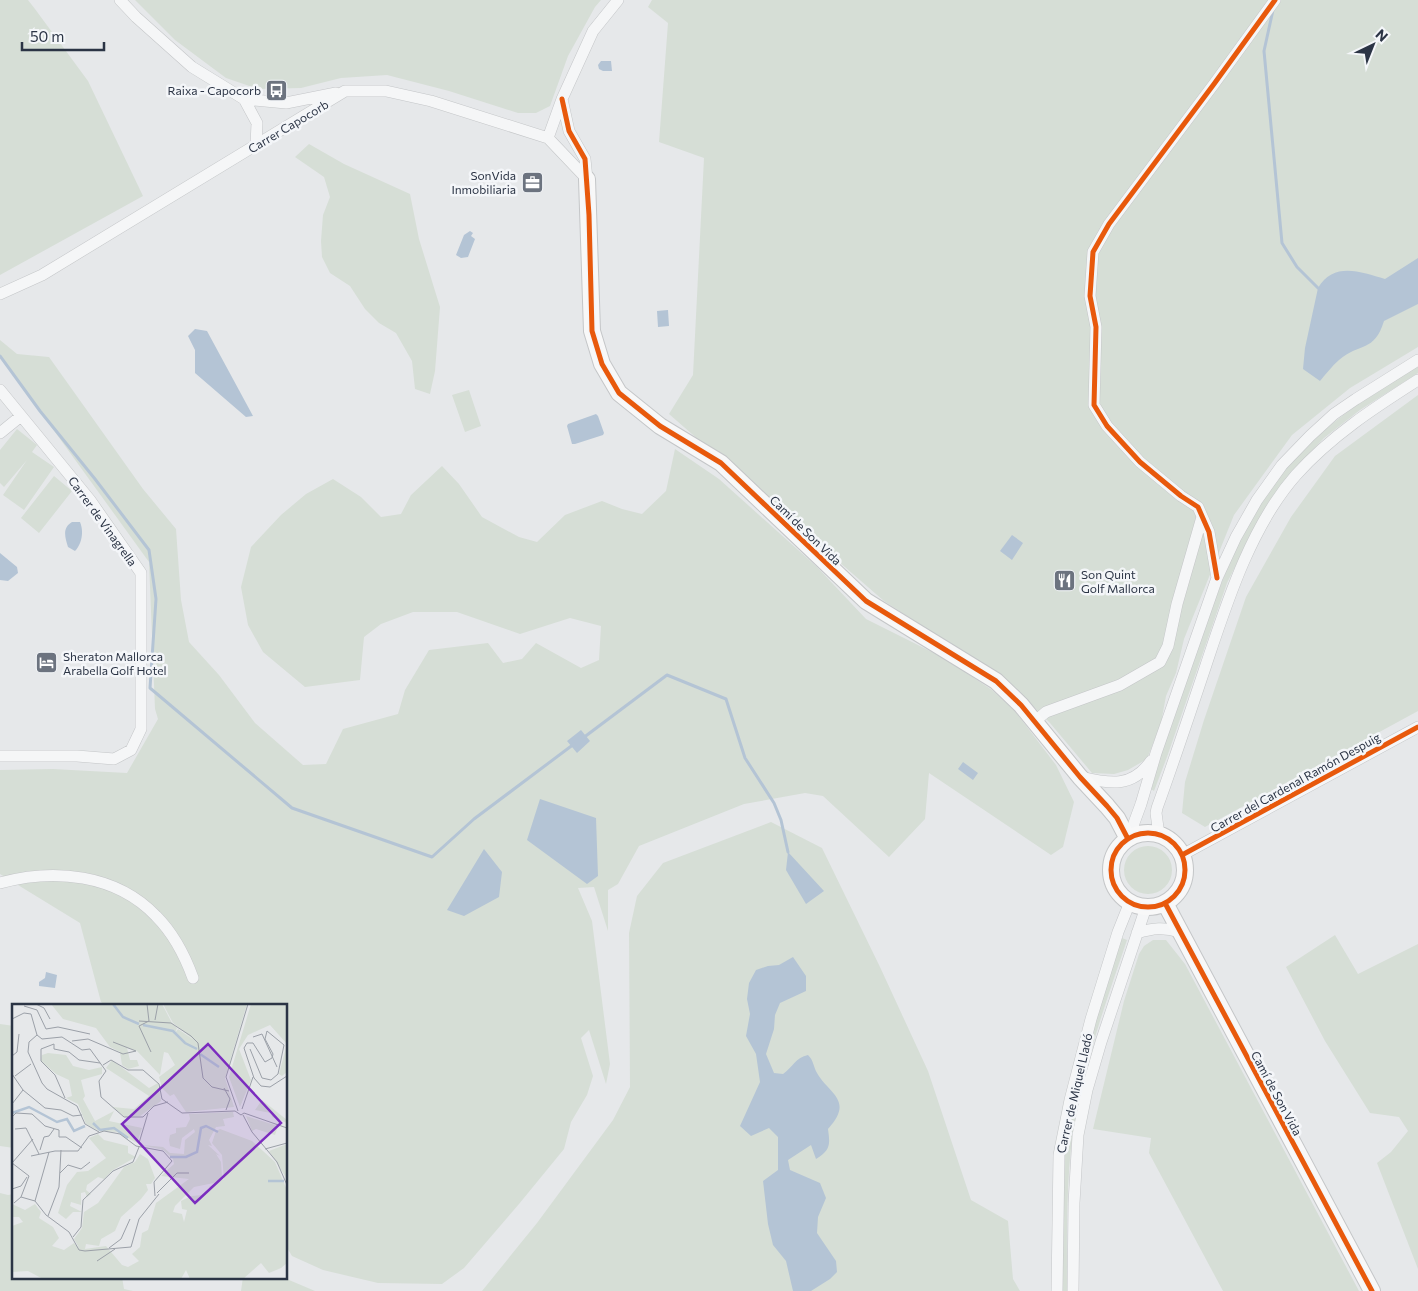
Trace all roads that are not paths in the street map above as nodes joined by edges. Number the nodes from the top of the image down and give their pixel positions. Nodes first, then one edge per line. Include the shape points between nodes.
1 (120, 0) edge
2 (618, 0) edge
3 (1275, 0) edge
4 (345, 91) junction
5 (244, 99) junction
6 (562, 99) junction
7 (548, 138) junction
8 (256, 145) junction
9 (587, 179) junction
10 (0, 294) edge
11 (1418, 360) edge
12 (1418, 380) edge
13 (0, 390) edge
14 (21, 416) junction
15 (0, 433) edge
16 (1202, 517) junction
17 (1217, 578) junction
18 (1034, 722) junction
19 (1418, 727) edge
20 (1156, 753) junction
21 (0, 756) edge
22 (1080, 777) junction
23 (1159, 835) junction
24 (1129, 839) junction
25 (1182, 855) junction
26 (0, 883) edge
27 (1130, 902) junction
28 (1165, 904) junction
29 (1146, 907) junction
30 (1180, 932) junction
31 (1137, 933) junction
32 (193, 978) dead end
33 (1057, 1291) edge
34 (1073, 1291) edge
35 (1372, 1291) edge

1 - 5 street via 192,67
2 - 6 street via 593,30
3 - 16 street via 1109,224 1093,252 1090,296 1096,327 1094,405 1107,426 1140,462 1198,508
4 - 5 street via 286,103
4 - 7 street via 386,92 431,101
4 - 8 street, Carrer Capocorb
5 - 8 street via 257,122
6 - 7 street
6 - 9 street via 570,131 585,159
7 - 9 street
8 - 10 street, Carrer Capocorb via 42,275
9 - 18 street, Camí de Son Vida via 592,331 602,364 619,393 660,426 721,463 866,601 996,681
11 - 17 street via 1334,414 1282,465 1257,500
12 - 23 street via 1366,413 1322,448 1295,477 1272,510 1251,547 1220,622 1156,813
13 - 14 street, Carrer de Vinagrella
14 - 15 street
14 - 21 street, Carrer de Vinagrella via 90,500 141,573 141,730 132,750 114,759
16 - 17 street via 1209,532
16 - 18 street via 1168,646 1160,662 1120,685 1046,712
17 - 20 street
18 - 22 street, Camí de Son Vida
19 - 25 street, Carrer del Cardenal Ramón Despuig
20 - 22 street via 1143,772 1116,783
20 - 24 street
22 - 24 street, Camí de Son Vida via 1116,818
23 - 24 street via 1143,834
23 - 25 street via 1173,842
24 - 27 street via 1117,850 1112,864 1112,879 1118,892
25 - 28 street via 1186,874 1179,891
26 - 32 street via 40,876 78,876 125,892 157,917 184,955
27 - 29 street
27 - 33 street, Carrer de Miquel Lladó via 1091,1019 1059,1155
28 - 29 street
28 - 30 street, Camí de Son Vida
29 - 31 street, Carrer de Miquel Lladó
30 - 31 street via 1156,927
30 - 35 street, Camí de Son Vida
31 - 34 street, Carrer de Miquel Lladó via 1101,1042 1078,1135

